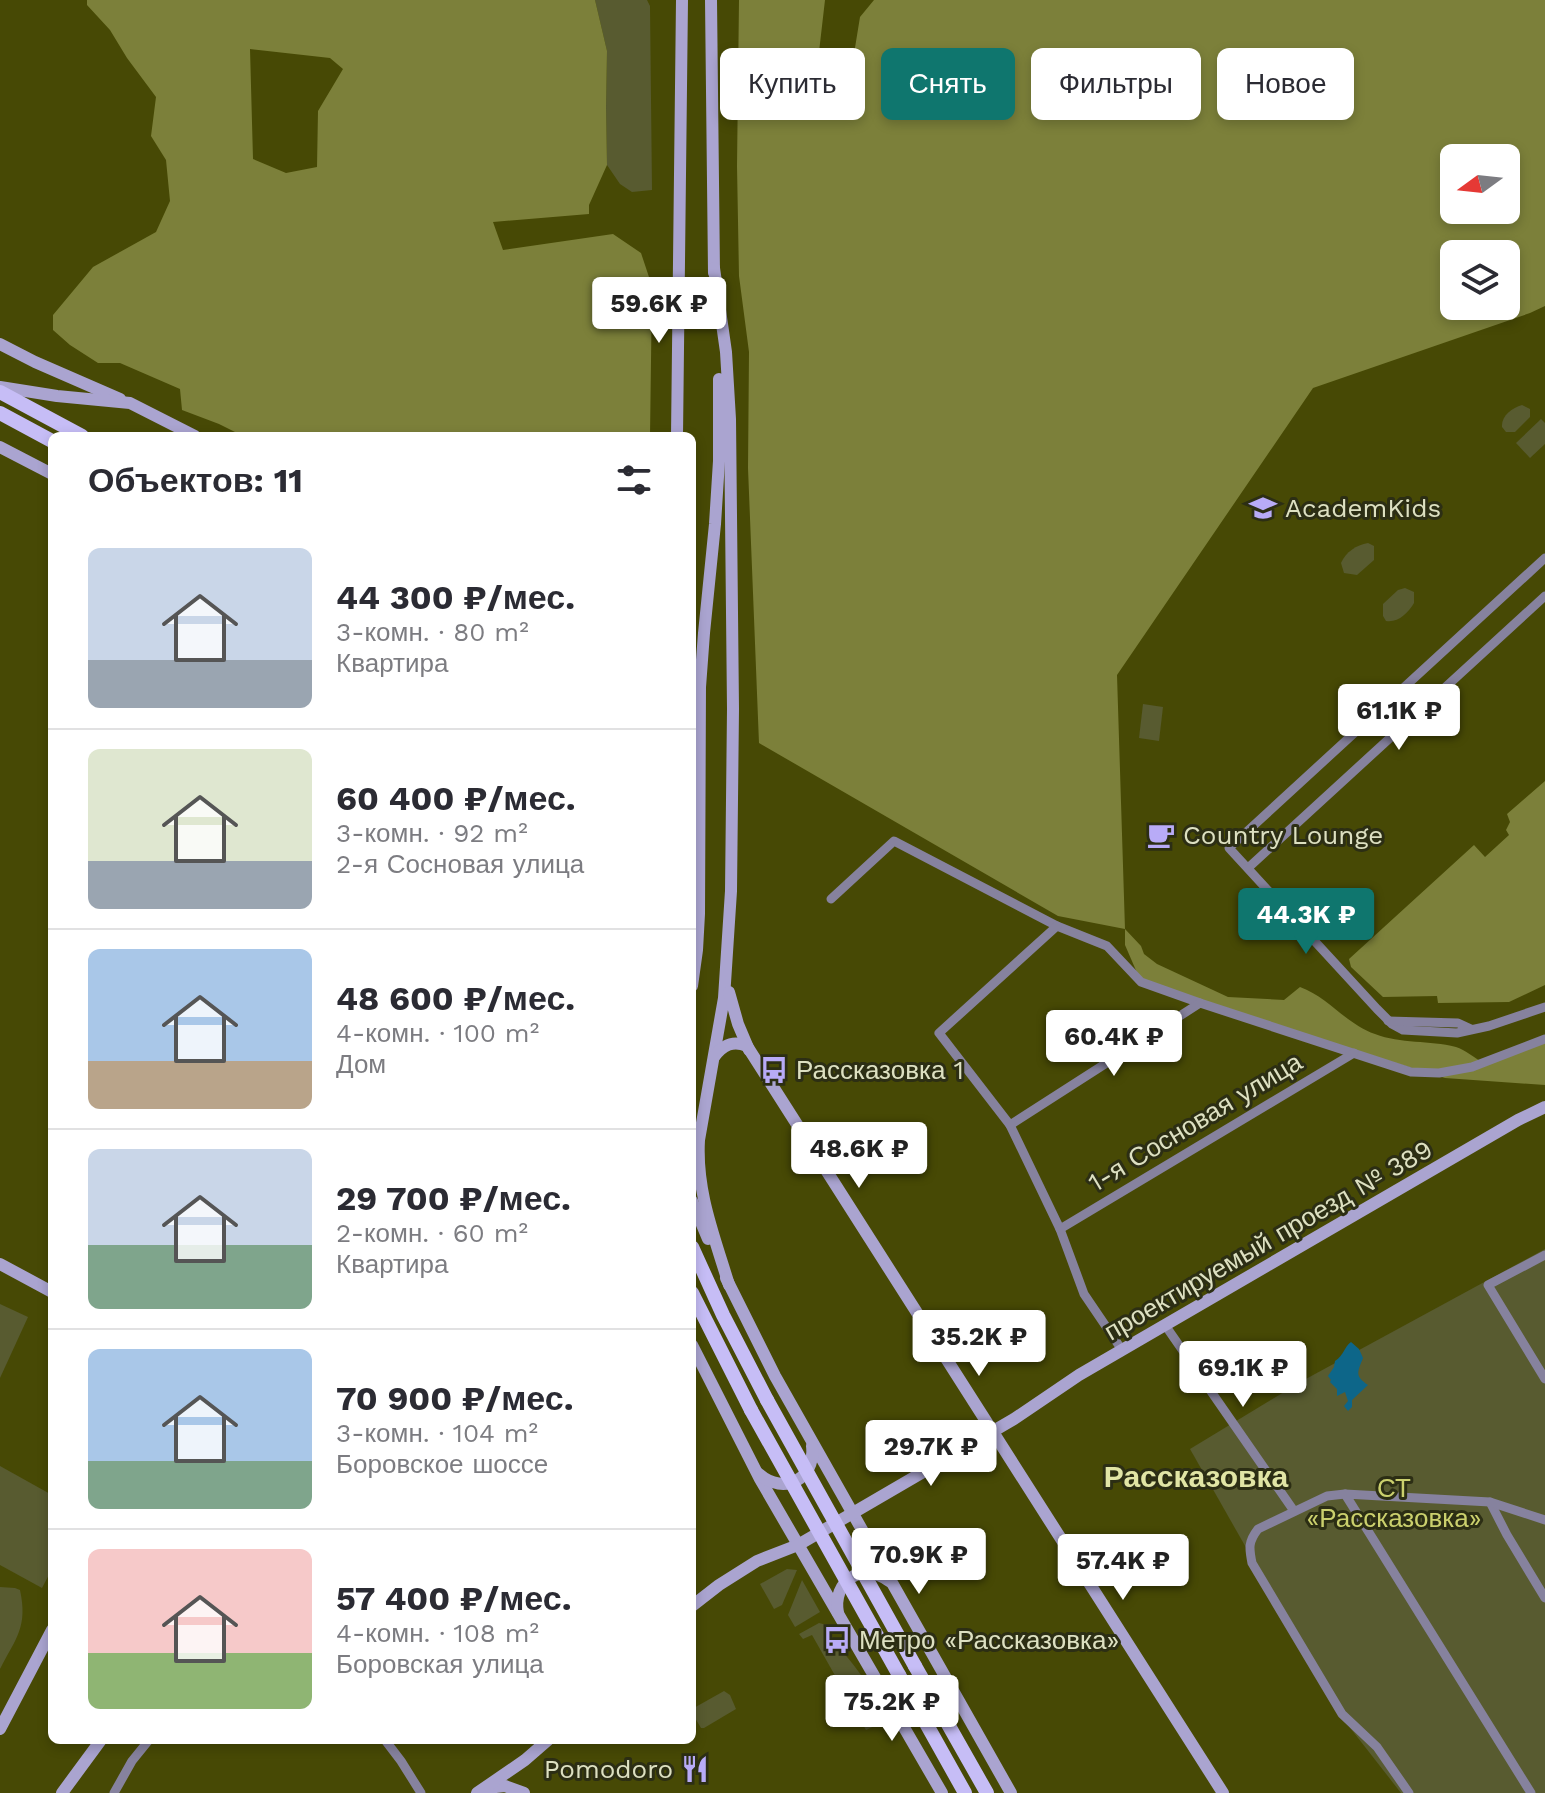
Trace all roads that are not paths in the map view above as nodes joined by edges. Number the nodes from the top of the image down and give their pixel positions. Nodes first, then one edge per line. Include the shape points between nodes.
1 (682, 0) edge
2 (711, 0) edge
3 (714, 268) junction
4 (0, 344) edge
5 (0, 389) edge
6 (130, 403) junction
7 (0, 413) edge
8 (75, 432) edge
9 (187, 432) edge
10 (675, 432) edge
11 (48, 439) edge
12 (0, 447) edge
13 (48, 472) edge
14 (1545, 558) edge
15 (1545, 596) edge
16 (1248, 868) junction
17 (831, 899) dead end
18 (1057, 926) junction
19 (696, 957) edge
20 (727, 970) junction
21 (1200, 1003) junction
22 (1545, 1007) edge
23 (1545, 1039) edge
24 (748, 1048) junction
25 (1354, 1053) junction
26 (714, 1057) junction
27 (1545, 1107) edge
28 (1010, 1125) junction
29 (696, 1210) edge
30 (1060, 1229) junction
31 (1545, 1255) edge
32 (696, 1256) edge
33 (0, 1264) edge
34 (729, 1285) junction
35 (48, 1290) edge
36 (696, 1301) edge
37 (1165, 1325) junction
38 (1122, 1350) junction
39 (696, 1353) edge
40 (1545, 1379) edge
41 (992, 1432) junction
42 (809, 1437) junction
43 (755, 1468) junction
44 (1345, 1494) junction
45 (1490, 1502) junction
46 (1294, 1511) junction
47 (851, 1513) junction
48 (1545, 1520) edge
49 (798, 1545) junction
50 (891, 1583) junction
51 (1545, 1598) edge
52 (696, 1603) edge
53 (838, 1615) junction
54 (48, 1638) edge
55 (0, 1729) edge
56 (98, 1744) edge
57 (146, 1744) edge
58 (388, 1744) edge
59 (543, 1744) edge
60 (480, 1791) edge
61 (62, 1793) edge
62 (114, 1793) edge
63 (421, 1793) edge
64 (524, 1793) edge
65 (942, 1793) edge
66 (965, 1793) edge
67 (987, 1793) edge
68 (1011, 1793) edge
69 (1223, 1793) edge
70 (1409, 1793) edge
71 (1531, 1793) edge

1 - 10 main road
2 - 3 main road
3 - 19 main road via 719,461 700,687
3 - 20 main road via 730,419 733,709
4 - 6 main road
5 - 6 main road
5 - 8 main road
6 - 9 main road
7 - 11 main road
12 - 13 main road
14 - 16 street via 1229,848
15 - 16 street
16 - 22 street via 1388,1021 1403,1030 1457,1033
17 - 18 street via 894,841
18 - 21 street via 1107,946 1141,982
18 - 28 street via 939,1033
20 - 24 main road via 731,1004
20 - 26 main road
21 - 25 street
21 - 28 street
23 - 25 street via 1472,1067 1439,1073 1411,1072
24 - 26 main road via 732,1043
24 - 41 main road
25 - 30 street, 1-я Сосновая улица
26 - 34 main road via 698,1164
27 - 37 main road, проектируемый проезд № 389
28 - 30 street
29 - 34 main road
30 - 38 street via 1084,1294
31 - 40 street via 1488,1285
32 - 67 main road, bridge via 767,1400
33 - 35 main road
34 - 42 main road
36 - 66 main road, bridge via 751,1410
37 - 38 main road, проектируемый проезд № 389
37 - 46 street
38 - 41 main road, проектируемый проезд № 389
39 - 43 main road
41 - 47 main road, проектируемый проезд № 389
41 - 69 main road
42 - 43 main road via 812,1463 800,1478 775,1483
42 - 47 main road
43 - 49 main road
44 - 45 street
44 - 46 street
44 - 71 street
45 - 48 street
45 - 51 street
46 - 70 street via 1258,1529 1250,1539 1252,1563 1342,1714 1377,1747
47 - 49 main road, проектируемый проезд № 389
47 - 50 main road
49 - 52 main road, проектируемый проезд № 389 via 757,1561
49 - 53 main road
50 - 53 main road via 868,1573 850,1579 838,1594
50 - 68 main road
53 - 65 main road
54 - 55 main road
56 - 61 main road
57 - 62 street
58 - 63 street
59 - 60 main road
60 - 64 main road via 505,1786

